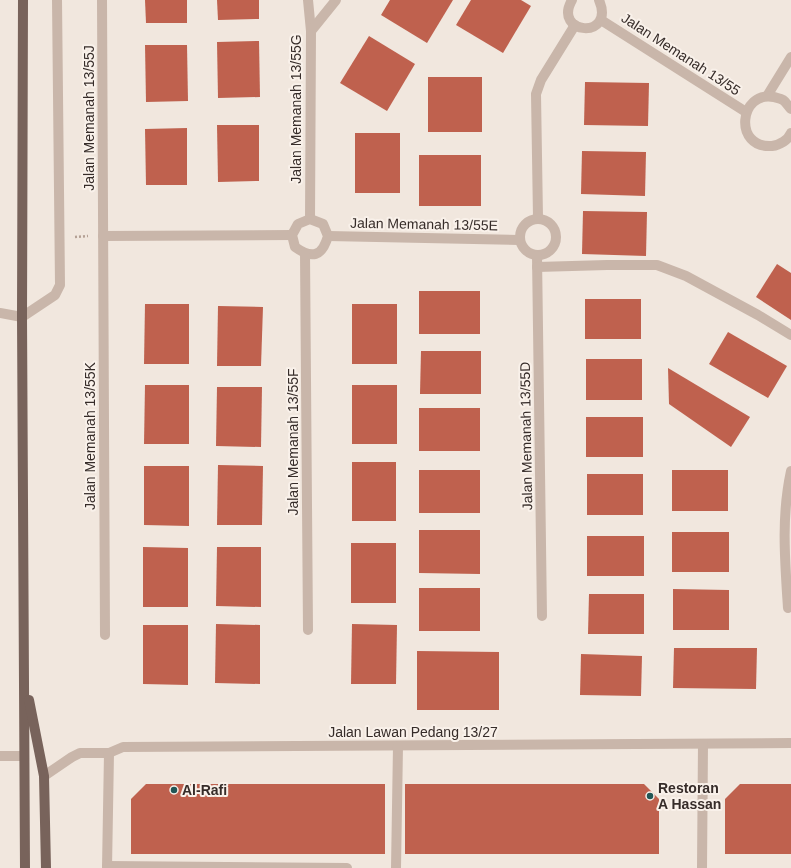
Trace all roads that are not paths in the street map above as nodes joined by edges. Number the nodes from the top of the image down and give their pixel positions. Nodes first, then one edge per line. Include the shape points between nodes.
1 (23, 0) edge
2 (57, 0) edge
3 (102, 0) edge
4 (308, 0) edge
5 (336, 0) edge
6 (572, 0) edge
7 (600, 0) edge
8 (601, 20) junction
9 (574, 26) junction
10 (311, 31) junction
11 (791, 57) edge
12 (767, 96) junction
13 (791, 109) edge
14 (746, 112) junction
15 (790, 136) edge
16 (538, 218) junction
17 (310, 219) junction
18 (292, 235) junction
19 (103, 236) junction
20 (328, 236) junction
21 (519, 240) junction
22 (305, 254) junction
23 (537, 256) junction
24 (537, 267) junction
25 (0, 313) edge
26 (22, 317) junction
27 (791, 335) edge
28 (791, 471) edge
29 (788, 608) dead end
30 (542, 616) dead end
31 (308, 630) dead end
32 (105, 635) dead end
33 (24, 676) junction
34 (791, 743) edge
35 (703, 744) junction
36 (398, 746) junction
37 (108, 753) junction
38 (0, 756) edge
39 (24, 756) junction
40 (44, 776) junction
41 (107, 867) edge
42 (25, 868) edge
43 (46, 868) edge
44 (347, 868) edge
45 (396, 868) edge
46 (702, 868) edge

1 - 26 main road
2 - 26 street via 60,284 55,295
3 - 19 street, Jalan Memanah 13/55J
4 - 10 street, Jalan Memanah 13/55G
5 - 10 street
6 - 9 street via 568,12
7 - 8 street via 603,10
8 - 9 street via 594,27 584,29
8 - 14 street, Jalan Memanah 13/55
9 - 16 street via 541,80 536,94
10 - 17 street, Jalan Memanah 13/55G
11 - 12 street
12 - 13 street via 782,99
12 - 14 street via 754,101
14 - 15 street via 744,126 751,139 764,146 778,145
16 - 21 street via 528,221 520,230
16 - 23 street via 548,221 554,228 557,238 554,247 547,254
17 - 18 street via 298,224
17 - 20 street via 323,224
18 - 19 street
18 - 22 street via 295,247
19 - 32 street, Jalan Memanah 13/55K
20 - 21 street, Jalan Memanah 13/55E
20 - 22 street via 321,251 316,254
21 - 23 street via 525,252
22 - 31 street, Jalan Memanah 13/55F
23 - 24 street, Jalan Memanah 13/55D
24 - 27 street via 657,265 686,276 758,314
24 - 30 street, Jalan Memanah 13/55D
25 - 26 street
26 - 33 main road
28 - 29 street via 785,502 784,547
33 - 39 main road
33 - 40 main road
34 - 35 street, Jalan Lawan Pedang 13/27
35 - 36 street, Jalan Lawan Pedang 13/27
35 - 46 street
36 - 37 street, Jalan Lawan Pedang 13/27 via 123,747
36 - 45 street
37 - 40 street, Jalan Lawan Pedang 13/27 via 80,753
37 - 41 street
38 - 39 street
39 - 42 main road
40 - 43 main road
41 - 44 street

